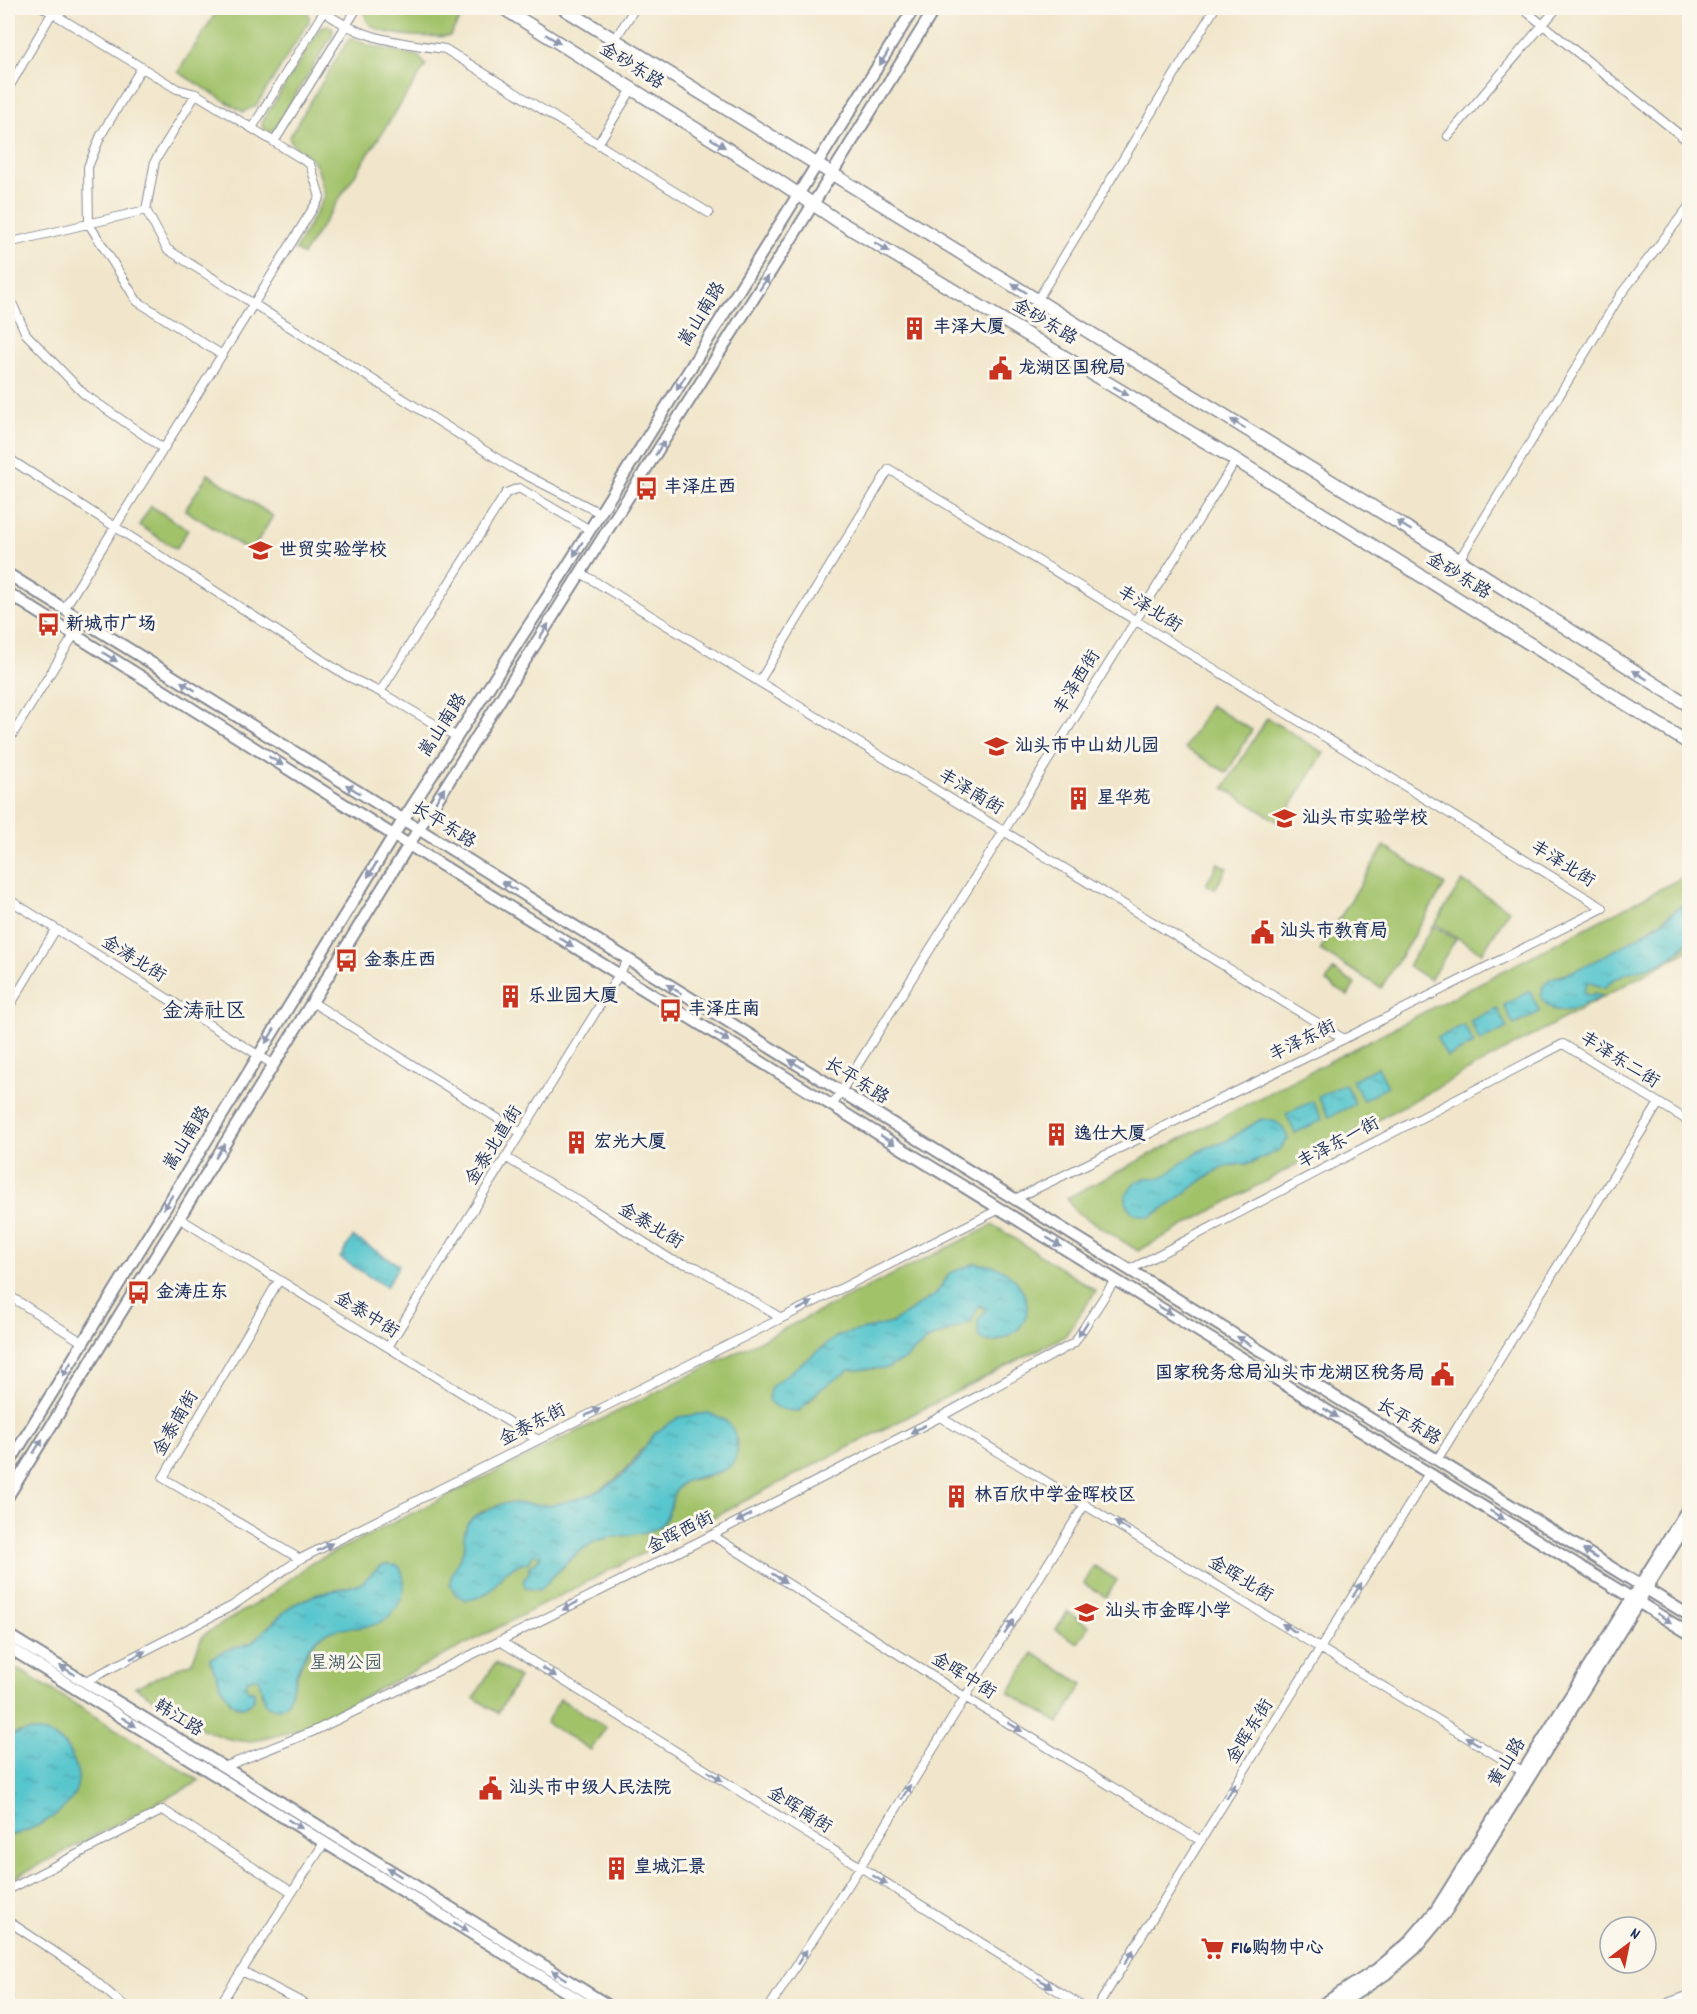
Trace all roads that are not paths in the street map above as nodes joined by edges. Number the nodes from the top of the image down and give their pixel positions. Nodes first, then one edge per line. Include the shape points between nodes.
1 (44, 8) edge
2 (357, 8) edge
3 (503, 8) edge
4 (563, 8) edge
5 (635, 8) edge
6 (914, 8) edge
7 (935, 8) edge
8 (1215, 8) edge
9 (1522, 8) edge
10 (1557, 8) edge
11 (323, 9) edge
12 (52, 13) junction
13 (1541, 24) junction
14 (346, 25) junction
15 (615, 39) junction
16 (142, 67) junction
17 (8, 89) edge
18 (632, 89) junction
19 (196, 94) junction
20 (252, 128) junction
21 (1448, 136) dead end
22 (274, 142) junction
23 (1689, 143) edge
24 (598, 144) junction
25 (817, 163) junction
26 (833, 173) junction
27 (798, 193) junction
28 (814, 204) junction
29 (1689, 204) edge
30 (146, 210) junction
31 (709, 213) dead end
32 (89, 224) junction
33 (8, 243) edge
34 (8, 294) edge
35 (1038, 299) junction
36 (254, 304) junction
37 (222, 355) junction
38 (164, 449) junction
39 (8, 458) edge
40 (1236, 460) junction
41 (600, 513) junction
42 (115, 527) junction
43 (590, 530) junction
44 (1459, 560) junction
45 (581, 573) junction
46 (8, 574) edge
47 (8, 593) edge
48 (64, 609) junction
49 (1136, 619) junction
50 (74, 635) junction
51 (759, 682) junction
52 (380, 692) junction
53 (1689, 706) edge
54 (457, 737) junction
55 (8, 742) edge
56 (1689, 744) edge
57 (403, 820) junction
58 (418, 830) junction
59 (1004, 831) junction
60 (394, 835) junction
61 (409, 845) junction
62 (8, 899) edge
63 (1603, 908) joint
64 (56, 929) junction
65 (628, 960) junction
66 (619, 974) junction
67 (312, 1002) junction
68 (8, 1009) edge
69 (1344, 1038) junction
70 (1563, 1044) joint
71 (259, 1055) junction
72 (274, 1065) junction
73 (841, 1092) junction
74 (1659, 1103) junction
75 (832, 1106) junction
76 (1689, 1122) edge
77 (521, 1133) junction
78 (506, 1157) junction
79 (1015, 1199) junction
80 (1000, 1209) junction
81 (179, 1218) junction
82 (1129, 1270) junction
83 (279, 1280) junction
84 (1115, 1280) junction
85 (8, 1295) edge
86 (781, 1318) junction
87 (82, 1342) junction
88 (388, 1347) junction
89 (940, 1417) junction
90 (538, 1440) junction
91 (1437, 1460) junction
92 (8, 1465) edge
93 (1429, 1473) junction
94 (8, 1496) edge
95 (1085, 1504) junction
96 (1689, 1505) edge
97 (1689, 1520) edge
98 (712, 1535) junction
99 (300, 1559) junction
100 (1643, 1587) junction
101 (1635, 1600) junction
102 (1689, 1616) edge
103 (1689, 1634) edge
104 (8, 1635) edge
105 (500, 1641) junction
106 (8, 1647) edge
107 (1321, 1647) junction
108 (86, 1681) junction
109 (965, 1697) junction
110 (225, 1767) junction
111 (1522, 1771) junction
112 (330, 1833) junction
113 (1201, 1840) junction
114 (324, 1843) junction
115 (860, 1867) junction
116 (8, 1890) edge
117 (292, 1892) junction
118 (8, 1921) edge
119 (242, 1971) junction
120 (1689, 1995) edge
121 (124, 2007) edge
122 (219, 2007) edge
123 (309, 2007) edge
124 (590, 2007) edge
125 (609, 2007) edge
126 (770, 2007) edge
127 (1082, 2007) edge
128 (1098, 2007) edge
129 (1320, 2007) edge
130 (1337, 2007) edge
131 (1664, 2007) edge

1 - 12 street
2 - 14 street
3 -> 18 main road, 金砂东路
4 - 15 main road, 金砂东路
5 - 15 street
6 -> 25 street, 嵩山南路
7 - 26 street, 嵩山南路
8 - 35 street
9 - 13 street
10 - 13 street
11 - 14 street
11 - 20 street
12 - 16 street
12 - 17 street
13 - 21 street
13 - 23 street
14 - 22 street
14 - 24 street via 396,43 445,49
15 - 25 main road, 金砂东路
16 - 19 street via 177,89
16 - 32 street via 101,135 88,167
18 - 24 street
18 -> 27 main road, 金砂东路
19 - 20 street
19 - 30 street via 155,161
20 - 22 street
22 - 36 street via 310,164 320,197
24 - 31 street
25 - 26 main road, 金砂东路
25 - 27 street, 嵩山南路
26 - 28 street, 嵩山南路
35 -> 26 main road, 金砂东路
27 - 28 main road, 金砂东路
27 -> 41 street, 嵩山南路
28 -> 40 main road, 金砂东路
45 -> 28 street, 嵩山南路
29 - 44 street via 1621,294
30 - 32 street
30 - 36 street via 167,249
32 - 33 street
32 - 37 street via 137,301
34 - 38 street via 26,334 84,394
44 -> 35 main road, 金砂东路
36 - 37 street
36 - 41 street via 512,468
37 - 38 street
38 - 42 street
39 - 42 street
40 - 49 street, 丰泽西街
40 - 56 main road, 金砂东路
41 - 43 street, 嵩山南路
42 - 48 street
42 - 52 street via 347,676
43 - 52 street via 519,488 506,493
43 -> 54 street, 嵩山南路
53 -> 44 main road, 金砂东路
45 - 51 street, 丰泽南街
58 -> 45 street, 嵩山南路
46 - 48 street, 长平东路
47 - 50 street, 长平东路
57 -> 48 street, 长平东路
49 - 51 street, 丰泽北街 via 890,469
49 - 59 street, 丰泽西街
49 - 63 street, 丰泽北街
50 - 55 street
50 -> 60 street, 长平东路
51 - 59 street, 丰泽南街
52 - 54 street
54 - 57 street, 嵩山南路
57 - 58 street, 长平东路
57 - 60 street, 嵩山南路
58 - 61 street, 嵩山南路
65 -> 58 street, 长平东路
59 - 69 street, 丰泽南街
59 - 73 street, 丰泽西街
60 - 61 street, 长平东路
60 -> 71 street, 嵩山南路
61 -> 66 street, 长平东路
61 - 67 street, 嵩山南路
62 - 64 street, 金涛北街
63 - 69 street, 丰泽东街
64 - 68 street
64 - 71 street, 金涛北街
65 - 66 street, 金泰北直街
73 -> 65 street, 长平东路
66 -> 75 street, 长平东路
66 - 77 street, 金泰北直街
67 - 72 street, 嵩山南路
67 - 77 street
69 - 79 street, 丰泽东街
70 - 74 street, 丰泽东二街
70 - 82 street, 丰泽东一街
71 - 72 street, 金涛北街
71 -> 87 street, 嵩山南路
81 -> 72 street, 嵩山南路
73 - 75 street, 丰泽西街
73 - 79 street, 长平东路
74 - 76 street, 丰泽东二街
74 - 91 street
75 -> 80 street, 长平东路
77 - 78 street, 金泰北直街
78 - 86 street, 金泰北街 via 672,1260 696,1268
78 - 88 street, 金泰北直街
79 - 82 street, 长平东路
80 -> 84 street, 长平东路
86 -> 80 street, 金泰东街
81 - 83 street, 金泰中街
94 -> 81 street, 嵩山南路
91 -> 82 street, 长平东路
83 - 88 street, 金泰中街
83 - 99 street, 金泰南街 via 163,1478
84 -> 89 street, 金晖西街 via 1074,1343
84 -> 93 street, 长平东路
85 - 87 street
90 -> 86 street, 金泰东街
87 -> 92 street, 嵩山南路
88 - 90 street, 金泰中街
89 - 95 street, 金晖北街
89 -> 98 street, 金晖西街
99 -> 90 street, 金泰东街
100 -> 91 street, 长平东路
93 -> 101 street, 长平东路
107 -> 93 street, 金晖东街
107 -> 95 street, 金晖北街
109 -> 95 street
96 - 100 street, 黄山路
97 - 100 street, 黄山路
98 -> 105 street, 金晖西街
98 -> 109 street, 金晖中街
108 -> 99 street, 金泰东街 via 232,1606
100 - 101 street, 黄山路
100 - 102 street, 长平东路
101 -> 103 street, 长平东路
101 - 111 street, 黄山路
101 - 130 street, 黄山路 via 1445,1913 1415,1949
108 -> 104 street, 韩江路
105 - 110 street, 金晖西街 via 314,1731
105 -> 115 street, 金晖南街
106 -> 114 street, 韩江路
111 -> 107 street, 金晖北街
113 -> 107 street, 金晖东街
108 - 110 street, 韩江路
109 -> 113 street, 金晖中街
115 -> 109 street
110 - 112 street, 韩江路
111 - 129 street, 黄山路 via 1436,1910 1407,1944
112 - 114 street
125 -> 112 street, 韩江路
128 -> 113 street, 金晖东街
114 - 117 street
114 -> 124 street, 韩江路
126 -> 115 street
115 -> 127 street, 金晖南街
116 - 117 street via 163,1810
117 - 119 street
118 - 121 street via 85,1972
119 - 122 street
119 - 123 street
120 - 131 street

